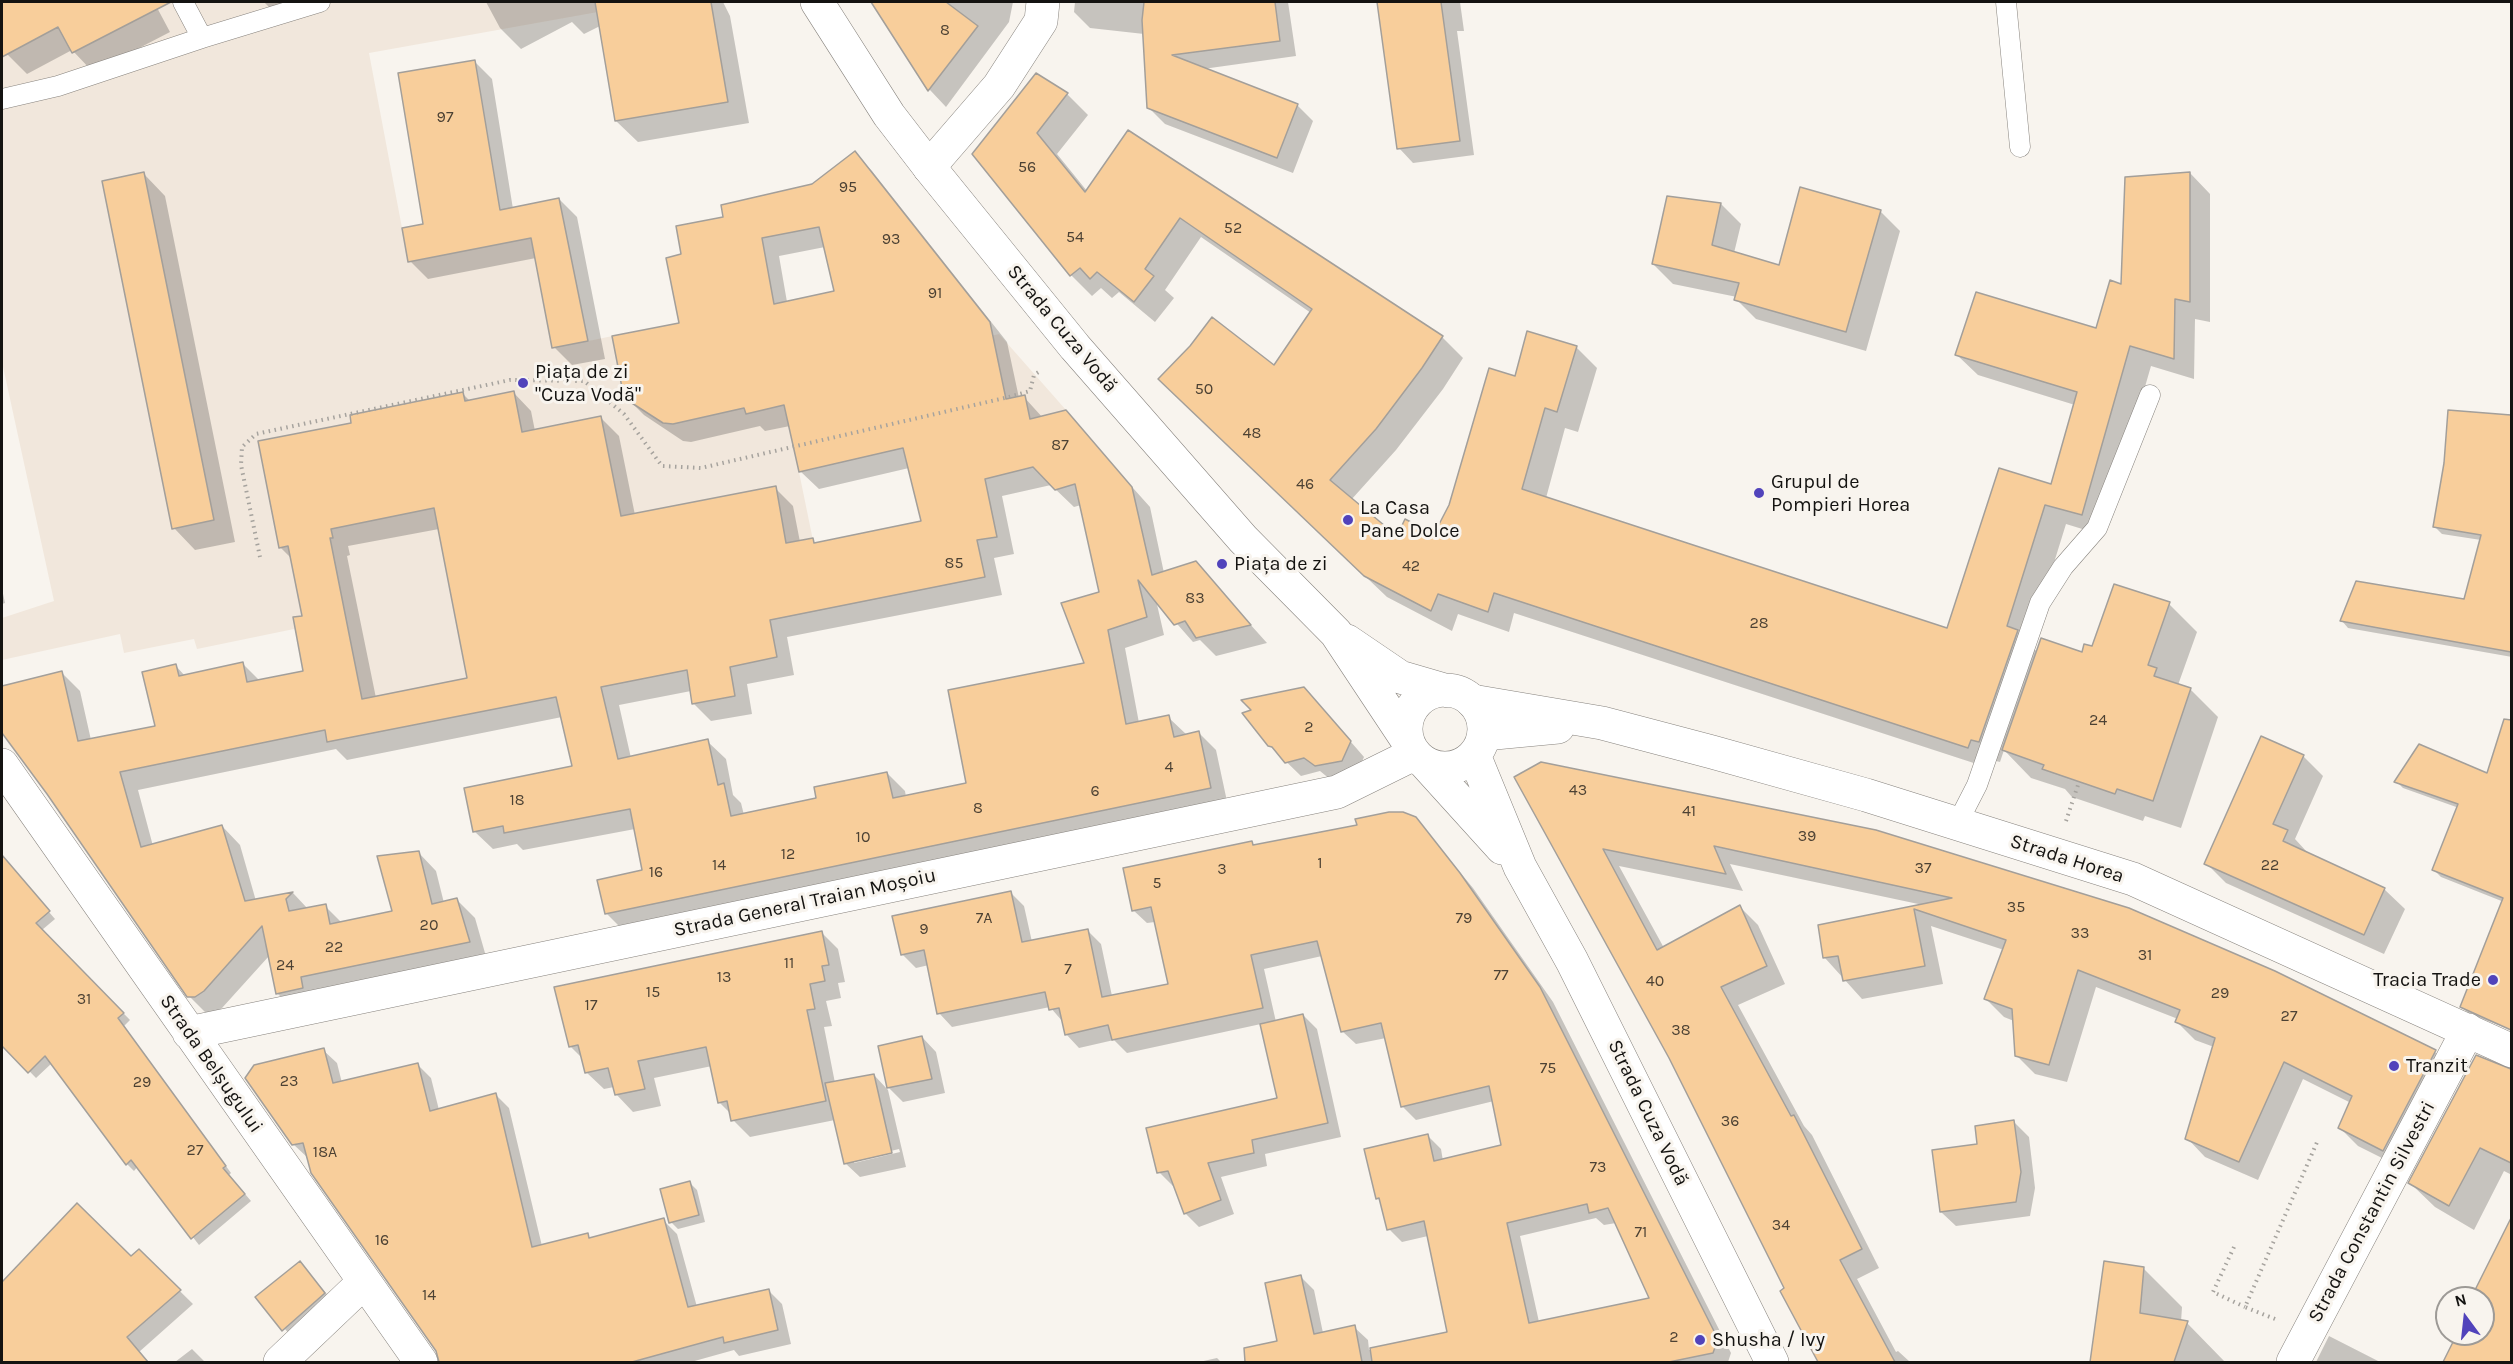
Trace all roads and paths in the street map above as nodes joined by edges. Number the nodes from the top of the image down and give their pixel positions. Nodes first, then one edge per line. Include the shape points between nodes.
1 (183, 2) edge
2 (320, 2) edge
3 (817, 2) edge
4 (1043, 2) edge
5 (2006, 2) edge
6 (202, 38) junction
7 (2, 99) edge
8 (2020, 147) dead end
9 (929, 167) junction
10 (1040, 371) dead end
11 (2150, 394) dead end
12 (260, 557) dead end
13 (1336, 633) junction
14 (1460, 696) junction
15 (1602, 723) junction
16 (1479, 745) junction
17 (1415, 752) junction
18 (3, 773) edge
19 (2079, 782) dead end
20 (1957, 824) junction
21 (2065, 825) dead end
22 (1520, 867) junction
23 (2468, 1030) junction
24 (189, 1033) junction
25 (2511, 1051) edge
26 (2318, 1140) dead end
27 (2234, 1247) dead end
28 (364, 1282) junction
29 (2246, 1307) junction
30 (2284, 1323) dead end
31 (280, 1362) edge
32 (421, 1362) edge
33 (1772, 1362) edge
34 (2293, 1362) edge

1 - 6 lane
2 - 6 lane
3 - 9 street, Strada Cuza Vodă via 889,115
4 - 9 street via 1041,21 999,86
5 - 8 lane
6 - 7 lane via 58,86
9 - 13 street, Strada Cuza Vodă via 1081,354 1243,538
10 - 12 path via 1034,375 1030,391 701,468 662,466 624,414 584,381 510,380 256,434 242,447 241,465
11 - 20 lane via 2097,528 2063,567 2040,603 1977,785
13 - 14 street, Strada Cuza Vodă via 1400,677
13 - 17 street, Strada Cuza Vodă
14 - 15 street, Strada Horea
14 - 16 street via 1483,722
14 - 17 street via 1433,692 1410,711 1406,726
15 - 16 street, Strada Horea
15 - 20 street, Strada Horea
16 - 17 street via 1464,764 1451,768 1437,768
16 - 22 street, Strada Cuza Vodă
17 - 22 street, Strada Cuza Vodă
17 - 24 street, Strada General Traian Moșoiu via 1337,792
18 - 24 street, Strada Belșugului
19 - 21 path
20 - 23 street, Strada Horea via 2133,879
22 - 33 street, Strada Cuza Vodă via 1572,961
23 - 25 street, Strada Horea
23 - 34 street, Strada Constantin Silvestri
24 - 28 street, Strada Belșugului
26 - 29 path
27 - 29 path via 2213,1292
28 - 31 street
28 - 32 street, Strada Belșugului
29 - 30 path

